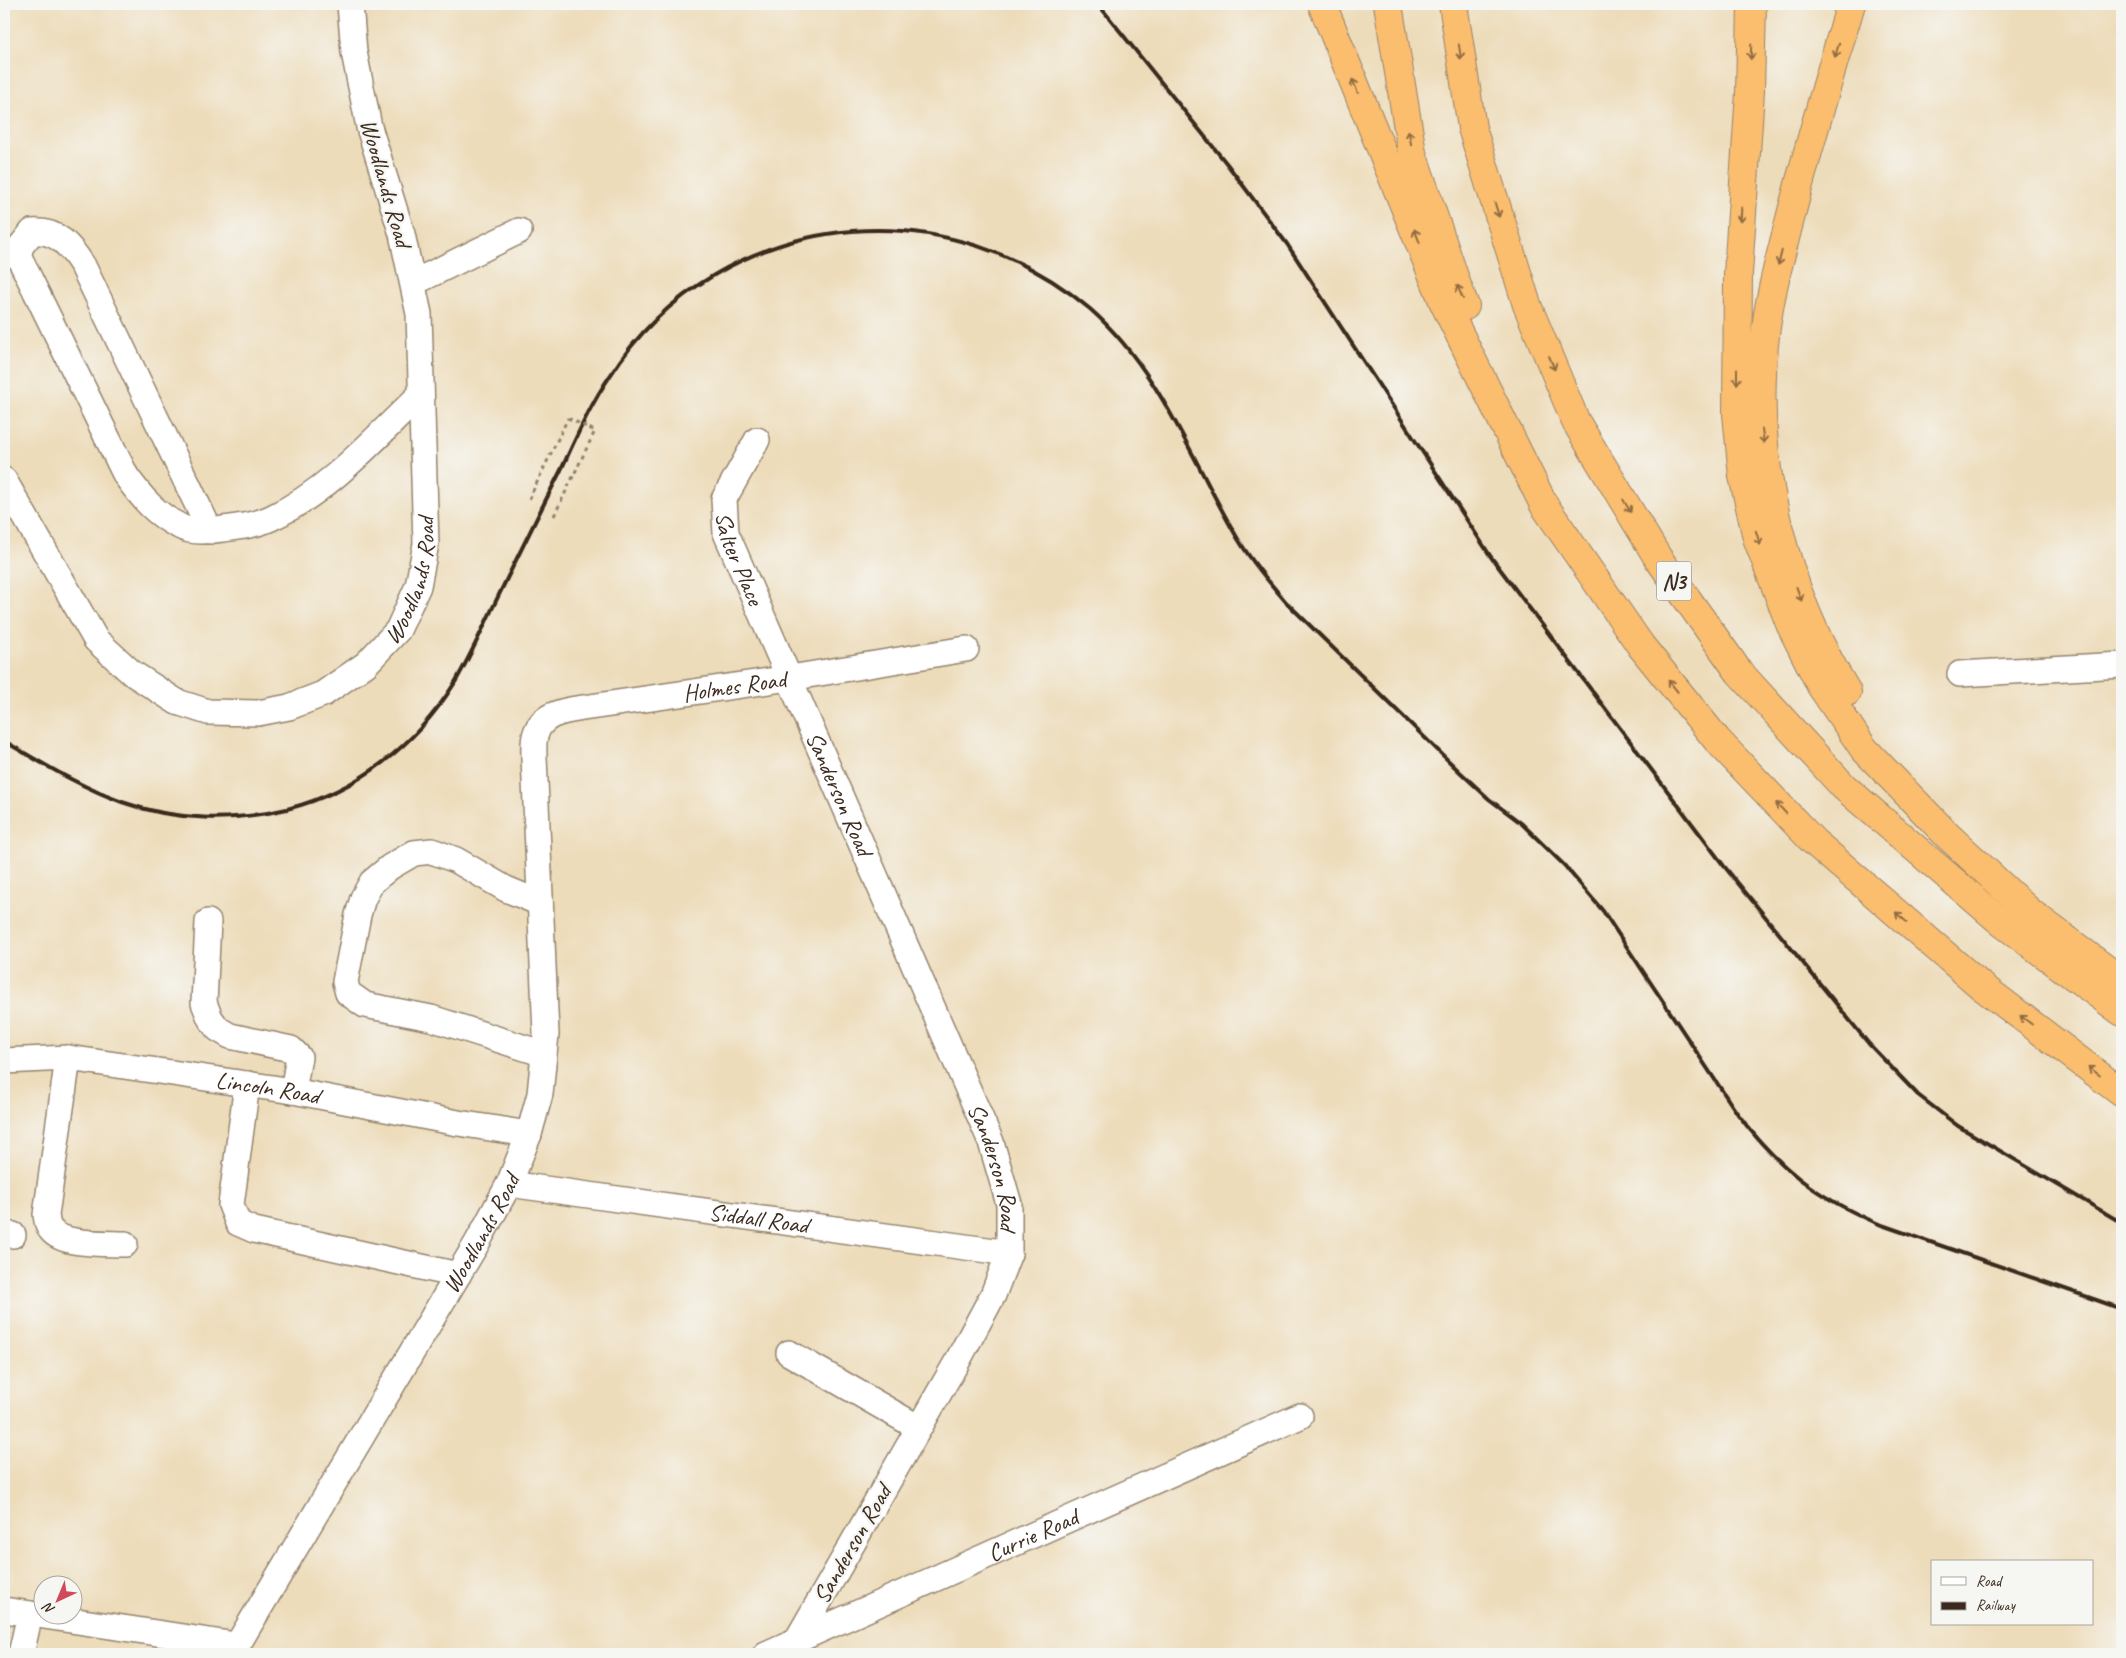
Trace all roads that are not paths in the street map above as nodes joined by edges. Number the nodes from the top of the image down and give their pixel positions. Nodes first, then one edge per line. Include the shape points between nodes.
1 (350, 4) edge
2 (1322, 4) edge
3 (1388, 4) edge
4 (1453, 4) edge
5 (1752, 4) edge
6 (1851, 4) edge
7 (519, 231) dead end
8 (413, 283) junction
9 (420, 395) junction
10 (757, 440) dead end
11 (4, 480) edge
12 (210, 531) junction
13 (1641, 646) junction
14 (966, 650) dead end
15 (2122, 665) edge
16 (1960, 674) dead end
17 (790, 678) junction
18 (534, 757) joint
19 (1947, 835) junction
20 (540, 903) junction
21 (208, 922) dead end
22 (2122, 981) edge
23 (2122, 1012) edge
24 (544, 1054) junction
25 (68, 1058) junction
26 (4, 1061) edge
27 (247, 1084) junction
28 (293, 1091) junction
29 (2122, 1093) edge
30 (529, 1134) junction
31 (509, 1184) junction
32 (125, 1244) dead end
33 (1009, 1253) junction
34 (458, 1275) junction
35 (790, 1353) dead end
36 (1300, 1416) dead end
37 (919, 1428) junction
38 (4, 1610) edge
39 (30, 1614) junction
40 (798, 1640) junction
41 (234, 1650) edge
42 (21, 1654) edge
43 (766, 1654) edge

1 - 8 street, Woodlands Road via 354,52 369,127 402,234
13 -> 2 highway via 1544,504 1444,303
13 -> 3 highway via 1552,499 1458,288 1412,153
4 -> 23 highway, N3 via 1472,128 1527,305 1576,422 1658,558 1739,672 1844,787 2001,922
5 -> 19 highway via 1750,92 1738,274 1737,414 1743,476 1757,538 1790,624 1821,686 1864,749
6 -> 19 highway via 1808,146 1771,291 1764,346 1762,426 1775,520 1800,597 1836,675 1877,739
7 - 8 street
8 - 9 street, Woodlands Road via 419,314
9 - 11 street, Woodlands Road via 426,534 418,586 398,630 366,664 323,694 289,708 258,713 208,712 177,702 132,673 96,640
9 - 12 street via 336,474 304,498 270,518 245,527
10 - 17 street, Salter Place via 724,499 726,533
12 - 12 street via 183,528 148,505 126,476 19,257 20,247 32,232 58,237 69,245 84,266
29 -> 13 highway via 1980,985 1813,841 1717,740
14 - 17 street, Holmes Road
15 - 16 street
17 - 18 street, Holmes Road via 556,713 545,720 536,733
17 - 33 street, Sanderson Road via 991,1142 1009,1204
18 - 20 street, Woodlands Road
19 - 22 highway via 2031,913
20 - 24 street, Woodlands Road via 546,1034
20 - 24 street via 506,889 456,860 432,851 414,853 372,882 363,898 345,982 348,993 365,1005 431,1018
21 - 28 street via 204,1004 210,1018 218,1029 230,1036 291,1050 299,1057
24 - 30 street, Woodlands Road via 540,1094
25 - 26 street, Lincoln Road
25 - 27 street, Lincoln Road
25 - 32 street via 46,1215 49,1228 58,1237 69,1240
27 - 28 street, Lincoln Road
27 - 34 street via 231,1205 238,1223 254,1230
28 - 30 street, Lincoln Road
30 - 31 street, Woodlands Road
31 - 33 street, Siddall Road
31 - 34 street, Woodlands Road
33 - 37 street, Sanderson Road via 993,1294
34 - 41 street, Woodlands Road
35 - 37 street
36 - 40 street, Currie Road
37 - 40 street, Sanderson Road
38 - 39 street
39 - 41 street
39 - 42 street
40 - 43 street, Currie Road

